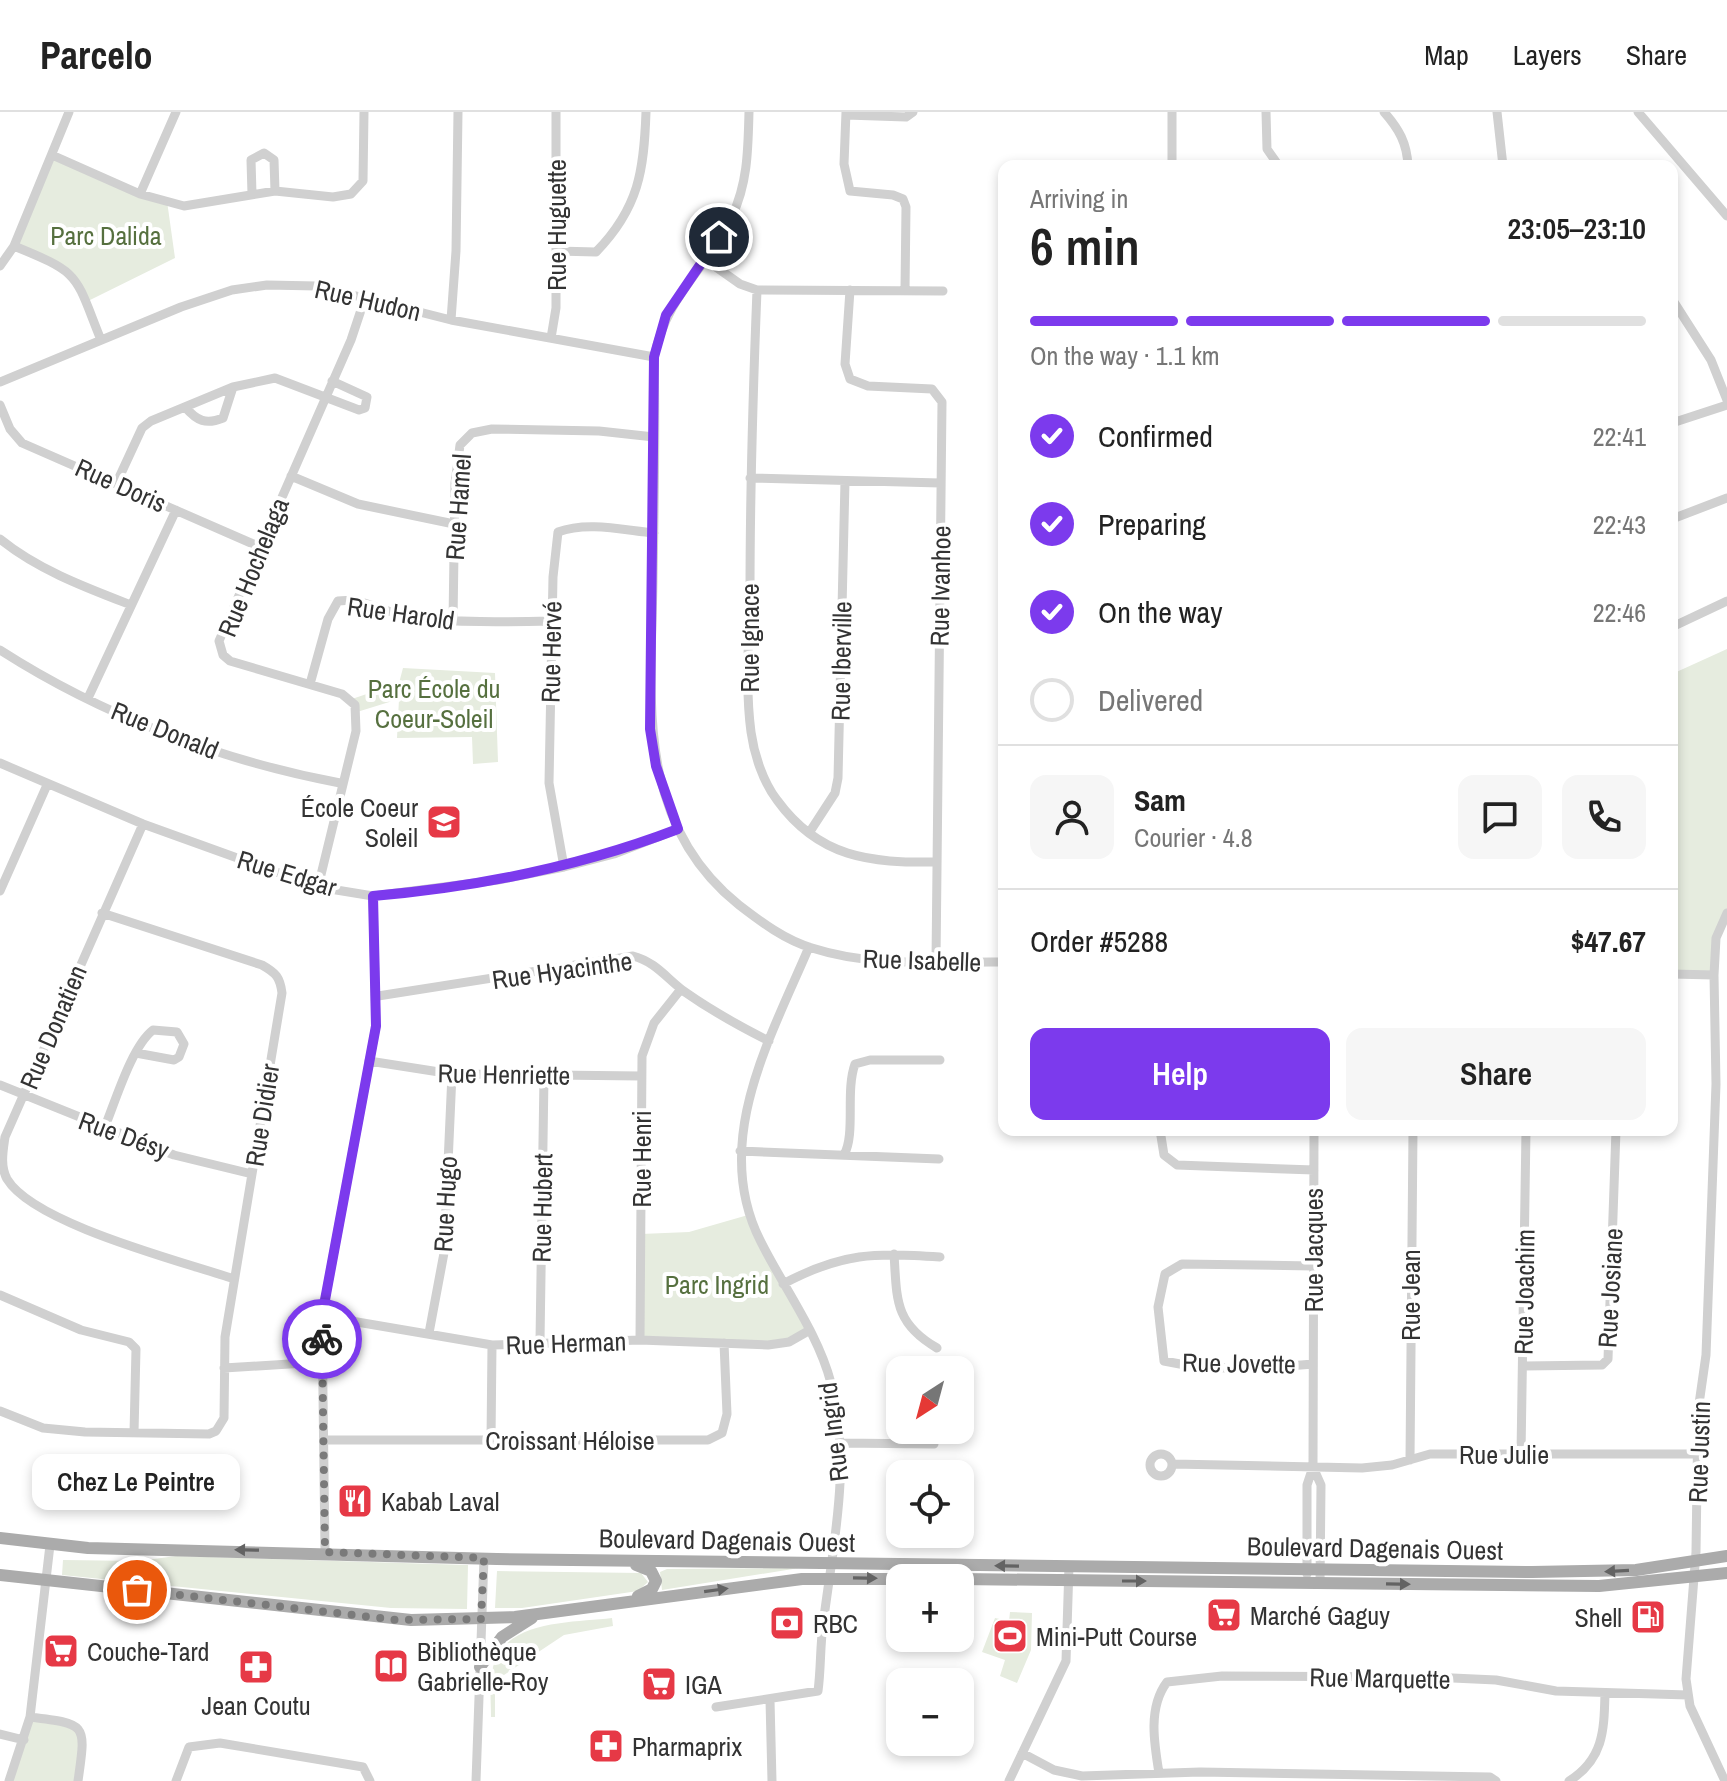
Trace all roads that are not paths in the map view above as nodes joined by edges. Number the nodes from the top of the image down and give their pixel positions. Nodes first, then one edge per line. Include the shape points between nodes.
1 (69, 112) edge
2 (176, 112) edge
3 (364, 112) edge
4 (458, 112) edge
5 (556, 112) edge
6 (646, 112) edge
7 (749, 112) edge
8 (913, 112) edge
9 (1172, 112) edge
10 (1266, 112) edge
11 (1384, 112) edge
12 (1497, 112) edge
13 (1638, 112) edge
14 (846, 114) edge
15 (52, 155) junction
16 (1172, 160) edge
17 (1275, 160) edge
18 (1408, 160) edge
19 (1502, 160) edge
20 (1681, 162) junction
21 (1678, 164) edge
22 (275, 191) junction
23 (140, 194) junction
24 (252, 194) junction
25 (1727, 216) edge
26 (14, 246) junction
27 (557, 251) junction
28 (706, 260) junction
29 (0, 266) edge
30 (757, 290) junction
31 (850, 290) junction
32 (905, 290) junction
33 (943, 291) dead end
34 (365, 298) junction
35 (1678, 308) edge
36 (451, 320) junction
37 (551, 338) junction
38 (101, 340) junction
39 (654, 357) junction
40 (332, 381) junction
41 (0, 382) edge
42 (233, 387) junction
43 (326, 398) junction
44 (1727, 402) edge
45 (0, 405) edge
46 (185, 407) junction
47 (1678, 421) edge
48 (654, 437) junction
49 (291, 476) junction
50 (750, 478) junction
51 (845, 481) junction
52 (117, 482) junction
53 (940, 483) junction
54 (1727, 498) edge
55 (176, 510) junction
56 (1678, 517) edge
57 (454, 524) junction
58 (654, 533) junction
59 (0, 539) edge
60 (260, 547) junction
61 (1727, 601) edge
62 (131, 605) junction
63 (552, 621) junction
64 (453, 622) junction
65 (1678, 624) edge
66 (0, 650) edge
67 (310, 684) junction
68 (88, 698) junction
69 (0, 763) edge
70 (340, 783) junction
71 (47, 785) junction
72 (143, 824) junction
73 (678, 829) junction
74 (809, 833) junction
75 (937, 862) junction
76 (564, 867) junction
77 (3, 876) edge
78 (318, 887) junction
79 (0, 891) edge
80 (373, 896) junction
81 (102, 913) junction
82 (1727, 913) edge
83 (809, 947) junction
84 (936, 961) junction
85 (998, 962) edge
86 (1678, 974) edge
87 (1714, 975) junction
88 (681, 989) junction
89 (378, 996) junction
90 (769, 1041) junction
91 (136, 1053) junction
92 (940, 1060) dead end
93 (369, 1061) junction
94 (452, 1074) junction
95 (544, 1076) junction
96 (641, 1076) junction
97 (0, 1085) edge
98 (24, 1096) junction
99 (104, 1129) junction
100 (1161, 1136) edge
101 (1314, 1136) edge
102 (1413, 1136) edge
103 (1526, 1136) edge
104 (1616, 1136) edge
105 (740, 1151) junction
106 (844, 1155) junction
107 (939, 1159) dead end
108 (1314, 1170) junction
109 (252, 1174) junction
110 (1727, 1197) edge
111 (1713, 1198) junction
112 (894, 1254) junction
113 (940, 1257) dead end
114 (1313, 1266) junction
115 (234, 1279) junction
116 (783, 1284) junction
117 (0, 1295) edge
118 (322, 1316) junction
119 (810, 1330) junction
120 (429, 1333) junction
121 (640, 1340) junction
122 (540, 1341) junction
123 (724, 1343) junction
124 (492, 1345) junction
125 (937, 1348) dead end
126 (321, 1362) junction
127 (1313, 1364) junction
128 (1523, 1366) junction
129 (224, 1368) junction
130 (0, 1411) edge
131 (134, 1433) junction
132 (326, 1440) junction
133 (491, 1440) junction
134 (840, 1443) junction
135 (886, 1443) edge
136 (1521, 1454) junction
137 (1697, 1454) junction
138 (1410, 1460) junction
139 (1173, 1464) dead end
140 (1313, 1467) junction
141 (0, 1538) edge
142 (50, 1545) junction
143 (325, 1552) junction
144 (1727, 1556) edge
145 (484, 1558) junction
146 (625, 1561) junction
147 (833, 1563) junction
148 (1694, 1563) junction
149 (1069, 1566) junction
150 (1314, 1569) junction
151 (1727, 1573) edge
152 (0, 1575) edge
153 (831, 1578) junction
154 (886, 1579) edge
155 (974, 1579) edge
156 (1692, 1579) junction
157 (46, 1580) junction
158 (1069, 1581) junction
159 (1314, 1584) junction
160 (618, 1604) junction
161 (538, 1615) junction
162 (481, 1619) junction
163 (480, 1667) junction
164 (1605, 1693) junction
165 (1688, 1695) junction
166 (770, 1700) junction
167 (716, 1707) dead end
168 (30, 1717) junction
169 (0, 1734) edge
170 (24, 1740) junction
171 (1022, 1753) junction
172 (1159, 1773) junction
173 (1200, 1777) edge
174 (9, 1781) edge
175 (78, 1781) edge
176 (176, 1781) edge
177 (370, 1781) edge
178 (476, 1781) edge
179 (772, 1781) edge
180 (1009, 1781) edge
181 (1496, 1781) edge
182 (1569, 1781) edge
183 (1725, 1781) edge

1 - 15 street
2 - 23 street
3 - 22 street via 364,171 357,190 333,197
4 - 36 street
5 - 27 street, Rue Huguette
6 - 27 street via 644,165 617,228 596,252
7 - 28 street, Rue Isabelle via 748,165 733,215
8 - 14 street via 906,117
9 - 16 street
10 - 17 street via 1267,149
11 - 18 street via 1408,148
12 - 19 street
13 - 20 street
14 - 32 street via 844,164 850,191 893,195 906,207
15 - 23 street
15 - 26 street
20 - 21 street
20 - 25 street
22 - 24 street
22 - 24 street via 274,160 264,153 251,160
23 - 24 street via 184,206
26 - 29 street
26 - 38 street via 66,267
27 - 37 street, Rue Huguette
28 - 30 street
28 - 39 street, Rue Isabelle via 666,315
30 - 31 street
30 - 50 street, Rue Ignace
31 - 32 street
31 - 53 street, Rue Ivanhoe via 845,364 850,379 939,394
32 - 33 street
34 - 36 street, Rue Hudon
34 - 38 street, Rue Hudon via 317,286 232,290
34 - 40 street, Rue Hochelaga
35 - 44 street via 1711,360
36 - 37 street, Rue Hudon
37 - 39 street, Rue Hudon
38 - 41 street, Rue Hudon
39 - 48 street, Rue Isabelle
40 - 43 street, Rue Hochelaga
40 - 43 street via 367,397 368,403 359,410
42 - 43 street via 275,378
42 - 46 street
42 - 46 street via 223,418 209,424
43 - 49 street, Rue Hochelaga
44 - 47 street
45 - 52 street, Rue Doris via 22,443
46 - 52 street via 142,428
48 - 57 street, Rue Hamel via 599,431 472,433 460,445
48 - 58 street, Rue Isabelle
49 - 57 street via 358,504
49 - 60 street, Rue Hochelaga
50 - 51 street
50 - 74 street, Rue Ignace via 751,734 774,797
51 - 53 street
51 - 74 street, Rue Iberville via 838,778 835,793
52 - 55 street, Rue Doris
53 - 75 street, Rue Ivanhoe
54 - 56 street
55 - 60 street, Rue Doris
55 - 62 street
57 - 64 street, Rue Hamel
58 - 63 street, Rue Hervé via 592,527 558,532
58 - 73 street, Rue Isabelle via 650,729 659,777
59 - 62 street via 82,586
60 - 67 street, Rue Hochelaga via 219,641 223,655
61 - 65 street
62 - 68 street
63 - 64 street, Rue Harold
63 - 76 street, Rue Hervé via 549,783
64 - 67 street, Rue Harold via 338,601
66 - 68 street, Rue Donald
67 - 70 street, Rue Hochelaga via 342,694 357,712
68 - 70 street, Rue Donald via 224,754
69 - 71 street, Rue Edgar
70 - 78 street, Rue Hochelaga
71 - 72 street, Rue Edgar
71 - 77 street
72 - 78 street, Rue Edgar
72 - 81 street, Rue Donatien
73 - 76 street, Rue Edgar
73 - 83 street, Rue Isabelle via 702,868 730,898 763,924
74 - 75 street, Rue Ignace via 845,855 879,863
75 - 84 street, Rue Ivanhoe
76 - 80 street, Rue Edgar
77 - 79 street
78 - 80 street, Rue Edgar
80 - 89 street
81 - 98 street, Rue Donatien
81 - 109 street, Rue Didier via 276,972 282,993
82 - 87 street, Rue Justin via 1716,938
83 - 84 street, Rue Isabelle via 887,962
83 - 90 street, Rue Ingrid
84 - 85 street, Rue Isabelle
86 - 87 street
87 - 111 street, Rue Justin
88 - 89 street, Rue Hyacinthe via 656,966 633,956
88 - 90 street, Rue Hyacinthe
88 - 96 street, Rue Henri via 648,1035
89 - 93 street
90 - 105 street, Rue Ingrid via 749,1092
91 - 91 street via 174,1060 184,1044 177,1032 153,1030
91 - 99 street
92 - 106 street via 855,1064 849,1080
93 - 94 street, Rue Henriette
93 - 118 street
94 - 95 street, Rue Henriette
94 - 120 street, Rue Hugo via 444,1253
95 - 96 street, Rue Henriette
95 - 122 street, Rue Hubert
96 - 121 street, Rue Henri
97 - 98 street, Rue Désy
98 - 99 street, Rue Désy
98 - 115 street, Rue Donatien via 2,1157 7,1179 20,1196 110,1238
99 - 109 street, Rue Désy via 174,1155
100 - 108 street via 1164,1155 1177,1165
101 - 108 street, Rue Jacques
102 - 138 street, Rue Jean
103 - 128 street, Rue Joachim
104 - 128 street, Rue Josiane via 1608,1359 1602,1365
105 - 106 street
105 - 116 street, Rue Ingrid via 758,1238
106 - 107 street
108 - 114 street, Rue Jacques
109 - 115 street, Rue Didier
110 - 111 street
111 - 137 street, Rue Justin
112 - 113 street
112 - 116 street via 836,1260
112 - 125 street via 902,1319
114 - 127 street, Rue Jacques
114 - 127 street, Rue Jovette via 1182,1264 1165,1274 1158,1307 1164,1361 1206,1367
115 - 129 street, Rue Didier
116 - 119 street, Rue Ingrid
117 - 131 street via 81,1330 129,1342 138,1360
118 - 120 street, Rue Herman
118 - 126 street
119 - 123 street, Rue Herman via 779,1343
119 - 134 street, Rue Ingrid via 831,1383
120 - 124 street, Rue Herman
121 - 122 street, Rue Herman
121 - 123 street, Rue Herman
122 - 124 street, Rue Herman
123 - 133 street, Croissant Héloise via 727,1414 722,1433 708,1440
124 - 133 street
126 - 129 street
126 - 132 street
127 - 140 street, Rue Jacques
128 - 136 street, Rue Joachim
129 - 131 street, Rue Didier via 224,1418 216,1431
130 - 131 street via 43,1428
132 - 133 street, Croissant Héloise
132 - 143 street
134 - 135 street
134 - 147 street, Rue Ingrid
136 - 137 street, Rue Julie
136 - 138 street, Rue Julie via 1430,1454
137 - 148 street, Rue Justin
138 - 140 street, Rue Julie via 1362,1468
139 - 140 street, Rue Julie
140 - 150 street, Rue Jacques via 1307,1485
141 - 142 main road, Boulevard Dagenais Ouest
143 -> 142 main road, Boulevard Dagenais Ouest
142 - 157 street
143 - 145 main road, Boulevard Dagenais Ouest
144 - 148 main road, Boulevard Dagenais Ouest
145 - 146 main road, Boulevard Dagenais Ouest
145 - 162 street
146 - 147 main road, Boulevard Dagenais Ouest
146 - 160 main road via 651,1571 656,1581 650,1591
149 -> 147 main road, Boulevard Dagenais Ouest
147 - 153 street, Rue Ingrid
148 -> 150 main road, Boulevard Dagenais Ouest via 1608,1572
148 - 156 street
149 - 150 main road, Boulevard Dagenais Ouest
149 - 158 street
150 - 159 street, Rue Jacques
151 - 156 main road, Boulevard Dagenais Ouest
152 - 157 main road, Boulevard Dagenais Ouest
153 -> 154 main road, Boulevard Dagenais Ouest
160 -> 153 main road, Boulevard Dagenais Ouest
153 - 166 street, Rue Ingrid via 818,1691
155 - 158 main road, Boulevard Dagenais Ouest
159 -> 156 main road, Boulevard Dagenais Ouest via 1599,1586
156 - 165 street
157 - 162 main road, Boulevard Dagenais Ouest via 375,1618
157 - 168 street
158 -> 159 main road, Boulevard Dagenais Ouest
158 - 171 street via 1066,1661
160 - 161 main road, Boulevard Dagenais Ouest
161 - 162 main road, Boulevard Dagenais Ouest
161 - 163 main road via 502,1637
162 - 163 street
163 - 178 street
164 - 165 street, Rue Marquette
164 - 172 street, Rue Marquette via 1431,1677 1222,1676 1167,1682 1157,1696 1154,1743
164 - 182 street via 1604,1734 1595,1759
165 - 183 street
166 - 167 street
166 - 179 street
168 - 170 street
168 - 175 street via 69,1722 81,1731
169 - 170 street
170 - 174 street
171 - 172 street via 1054,1770 1082,1776
171 - 180 street
172 - 173 street
173 - 181 street
176 - 177 street via 189,1747 220,1743 363,1767

